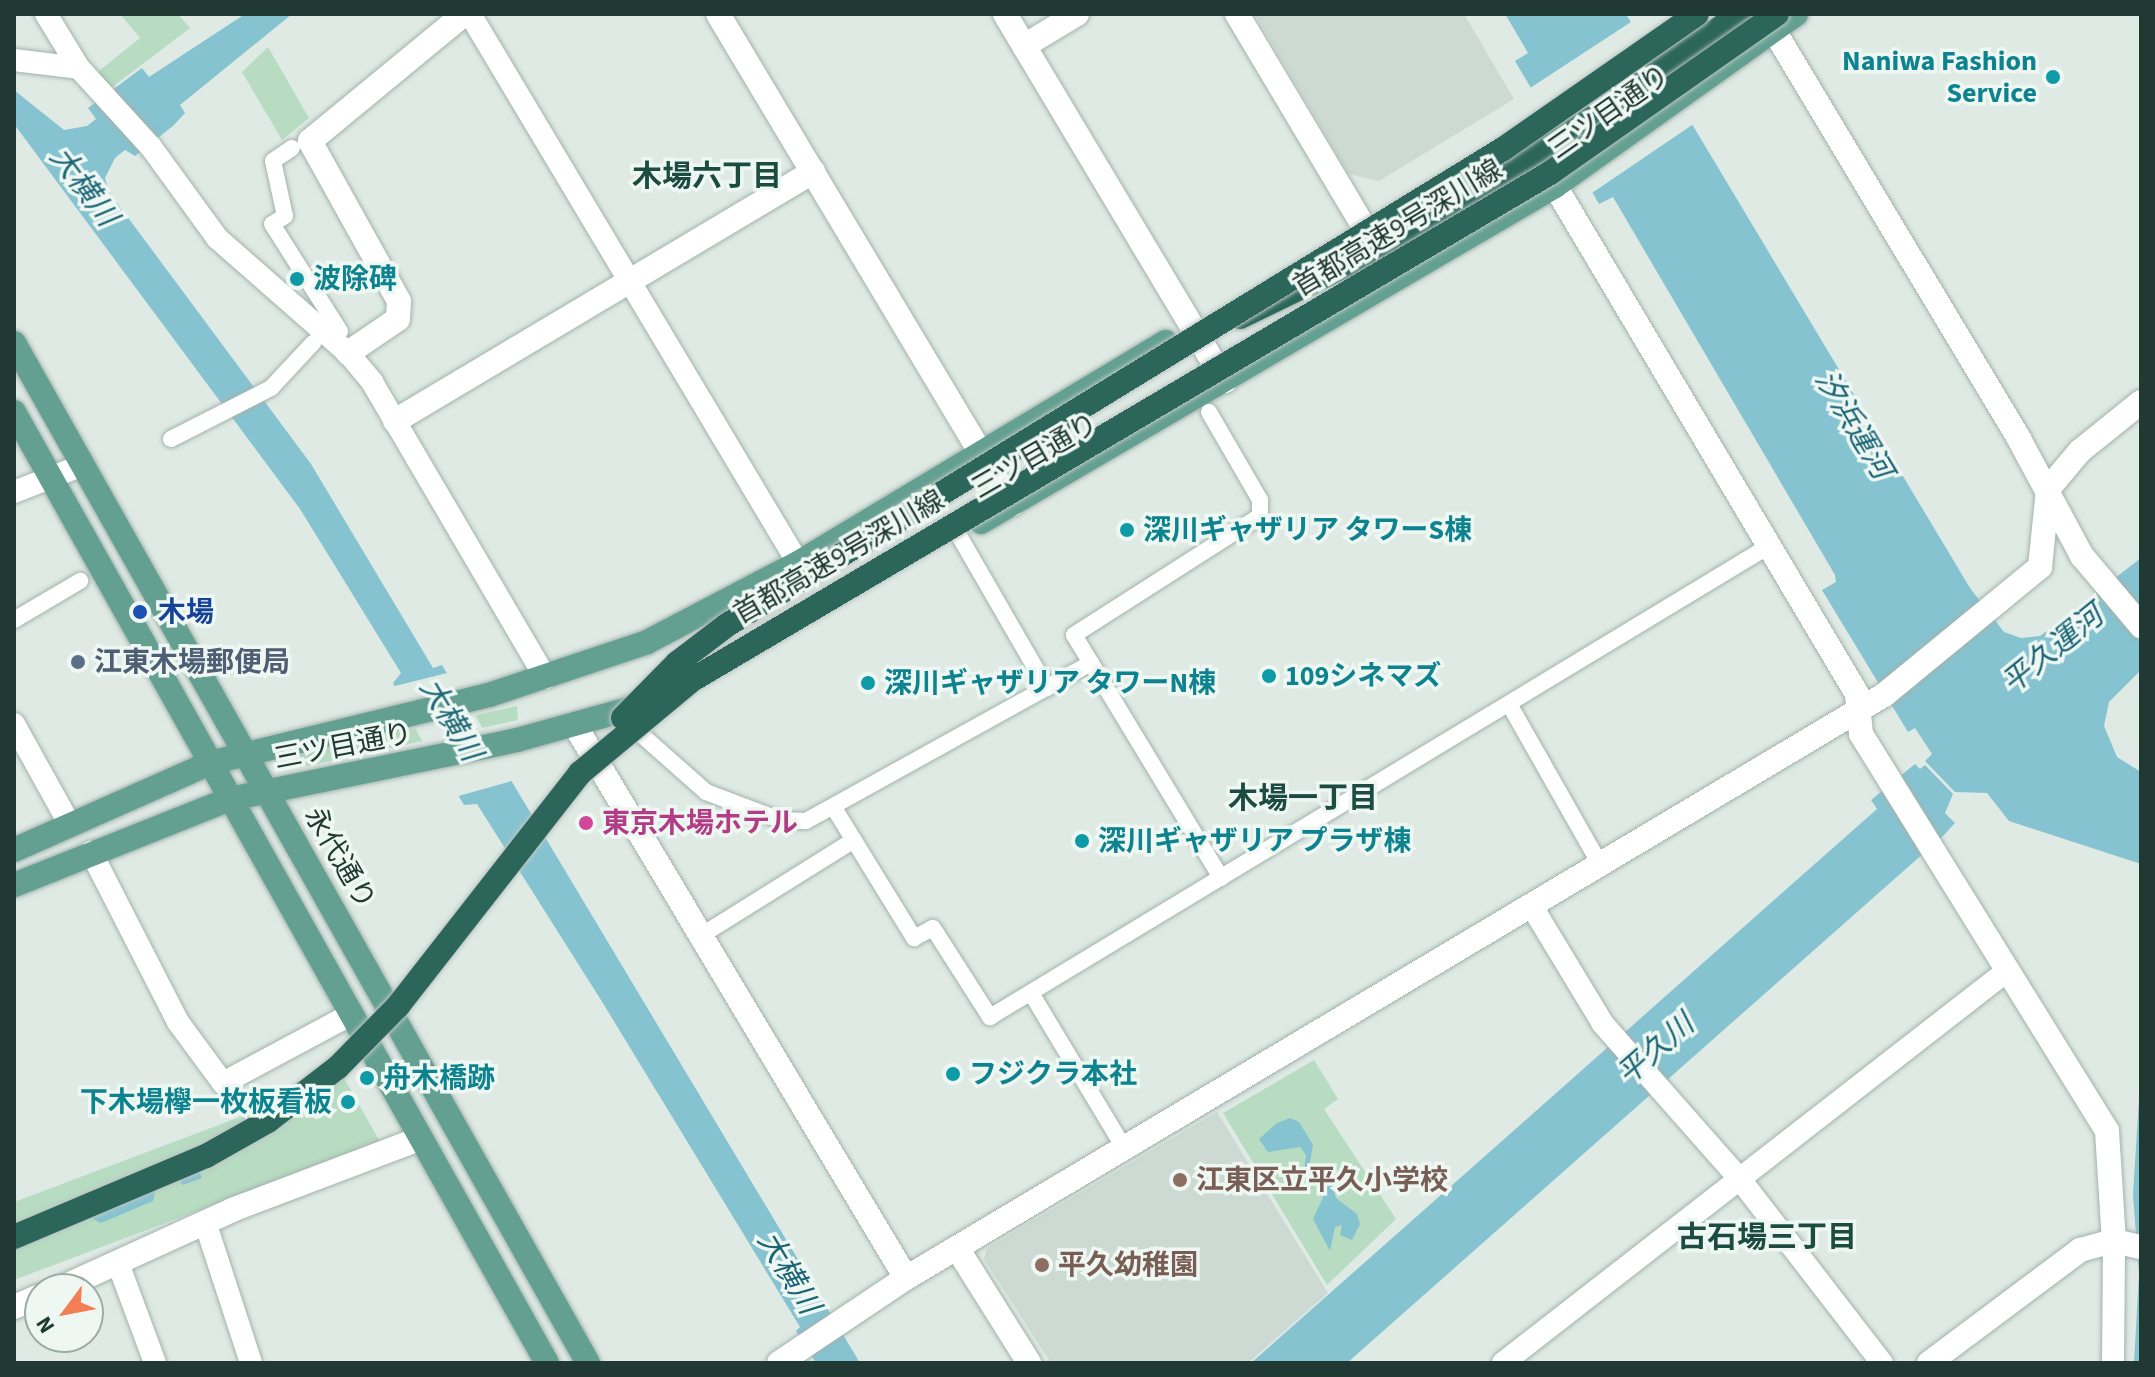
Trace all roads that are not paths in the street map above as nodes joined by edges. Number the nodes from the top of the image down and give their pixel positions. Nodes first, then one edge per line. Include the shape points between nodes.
1 (46, 14) edge
2 (464, 14) edge
3 (470, 14) edge
4 (718, 14) edge
5 (1005, 14) edge
6 (1077, 14) edge
7 (1237, 14) edge
8 (1686, 14) edge
9 (1697, 14) edge
10 (1740, 14) edge
11 (1796, 14) edge
12 (1772, 19) edge
13 (1024, 46) junction
14 (14, 60) edge
15 (79, 68) junction
16 (292, 148) dead end
17 (813, 172) junction
18 (1555, 186) junction
19 (1362, 224) junction
20 (631, 281) junction
21 (1191, 327) junction
22 (344, 342) junction
23 (14, 343) edge
24 (313, 343) dead end
25 (1225, 381) junction
26 (2141, 402) edge
27 (14, 412) edge
28 (1209, 412) dead end
29 (395, 421) junction
30 (171, 439) dead end
31 (981, 453) junction
32 (83, 465) junction
33 (51, 478) junction
34 (2048, 489) junction
35 (14, 492) edge
36 (1012, 505) junction
37 (958, 534) junction
38 (1769, 546) junction
39 (798, 563) junction
40 (80, 581) dead end
41 (14, 620) edge
42 (2141, 626) edge
43 (1091, 663) junction
44 (546, 678) junction
45 (1047, 688) junction
46 (1509, 704) junction
47 (1859, 710) junction
48 (616, 713) junction
49 (14, 724) edge
50 (576, 727) junction
51 (245, 751) junction
52 (210, 763) junction
53 (267, 792) junction
54 (230, 799) junction
55 (834, 808) junction
56 (70, 825) junction
57 (854, 840) junction
58 (14, 850) edge
59 (91, 852) junction
60 (1600, 864) junction
61 (1221, 878) junction
62 (14, 885) edge
63 (1531, 905) junction
64 (702, 935) junction
65 (2008, 970) junction
66 (1031, 993) junction
67 (350, 1015) junction
68 (419, 1139) junction
69 (1124, 1148) junction
70 (1739, 1178) junction
71 (205, 1222) junction
72 (14, 1236) edge
73 (2129, 1244) edge
74 (957, 1248) junction
75 (119, 1266) junction
76 (101, 1273) edge
77 (906, 1278) junction
78 (789, 1357) edge
79 (155, 1363) edge
80 (251, 1363) edge
81 (547, 1363) edge
82 (588, 1363) edge
83 (1029, 1363) edge
84 (1503, 1363) edge
85 (1882, 1363) edge
86 (1929, 1363) edge
87 (2113, 1363) edge

1 - 15 street
2 - 22 street via 310,141 399,301 398,319
3 - 20 street
4 - 17 street
5 - 13 street
6 - 13 street
7 - 19 street
8 - 19 main road, 三ツ目通り, bridge via 1532,121
9 - 72 highway, 首都高速9号深川線, bridge via 1503,149 727,625 656,683 598,744 396,1003 313,1085 267,1119 192,1161
10 - 21 highway via 1580,127 1387,246 1255,314
11 - 12 main road, 三ツ目通り
12 - 18 main road, 三ツ目通り via 1678,103
12 - 34 street
12 - 72 highway, 首都高速9号深川線, bridge via 1550,173 692,680 580,773 398,1006 338,1067 268,1121 216,1151
13 - 21 street
14 - 15 street
15 - 22 street via 151,147 217,238
16 - 22 street via 273,161 285,216 272,224
17 - 20 street
17 - 31 street
18 - 25 main road, 三ツ目通り
18 - 38 street
19 - 21 main road, 三ツ目通り
20 - 29 street
20 - 39 street
21 - 25 street
21 - 31 main road, 三ツ目通り
22 - 29 street
23 - 32 main road, 永代通り
24 - 30 street via 271,388
25 - 36 main road, 三ツ目通り
26 - 34 street via 2080,451
27 - 33 main road
28 - 43 street via 1260,500 1260,516 1074,635
29 - 44 street
31 - 36 street
31 - 39 main road, 三ツ目通り
32 - 33 street
32 - 51 main road, 永代通り
33 - 35 street
33 - 52 main road
34 - 42 street via 2096,573
34 - 47 street via 2040,567
36 - 37 main road, 三ツ目通り
37 - 45 street
37 - 48 main road, 三ツ目通り via 737,666
38 - 46 street
38 - 47 street via 1857,694
39 - 44 main road, 三ツ目通り via 709,613
40 - 41 street
43 - 45 street
43 - 61 street
44 - 51 main road, 三ツ目通り
45 - 55 street
46 - 60 street
46 - 61 street
47 - 60 street
47 - 65 street via 1861,734
48 - 50 main road, 三ツ目通り
48 - 55 street via 706,792 780,820 806,821
49 - 56 street
50 - 53 main road, 三ツ目通り
50 - 64 street
51 - 52 main road, 三ツ目通り
51 - 53 main road, 永代通り
52 - 54 main road
52 - 56 main road, 三ツ目通り
53 - 54 main road, 三ツ目通り
53 - 82 main road, 永代通り
54 - 59 main road, 三ツ目通り
54 - 67 main road
55 - 57 street
56 - 58 main road, 三ツ目通り
57 - 64 street
57 - 66 street via 914,938 933,928 990,1017
59 - 62 main road, 三ツ目通り
59 - 67 street via 178,1022 223,1083
60 - 63 street
61 - 66 street
63 - 69 street
63 - 70 street via 1614,1037
64 - 77 street
65 - 70 street
65 - 73 street via 2107,1131
66 - 69 street
67 - 68 main road
68 - 71 street
68 - 81 main road
69 - 74 street
70 - 84 street
70 - 85 street
71 - 75 street
71 - 80 street
73 - 86 street via 2080,1250
73 - 87 street
74 - 77 street
74 - 83 street
75 - 76 street
75 - 79 street
77 - 78 street

